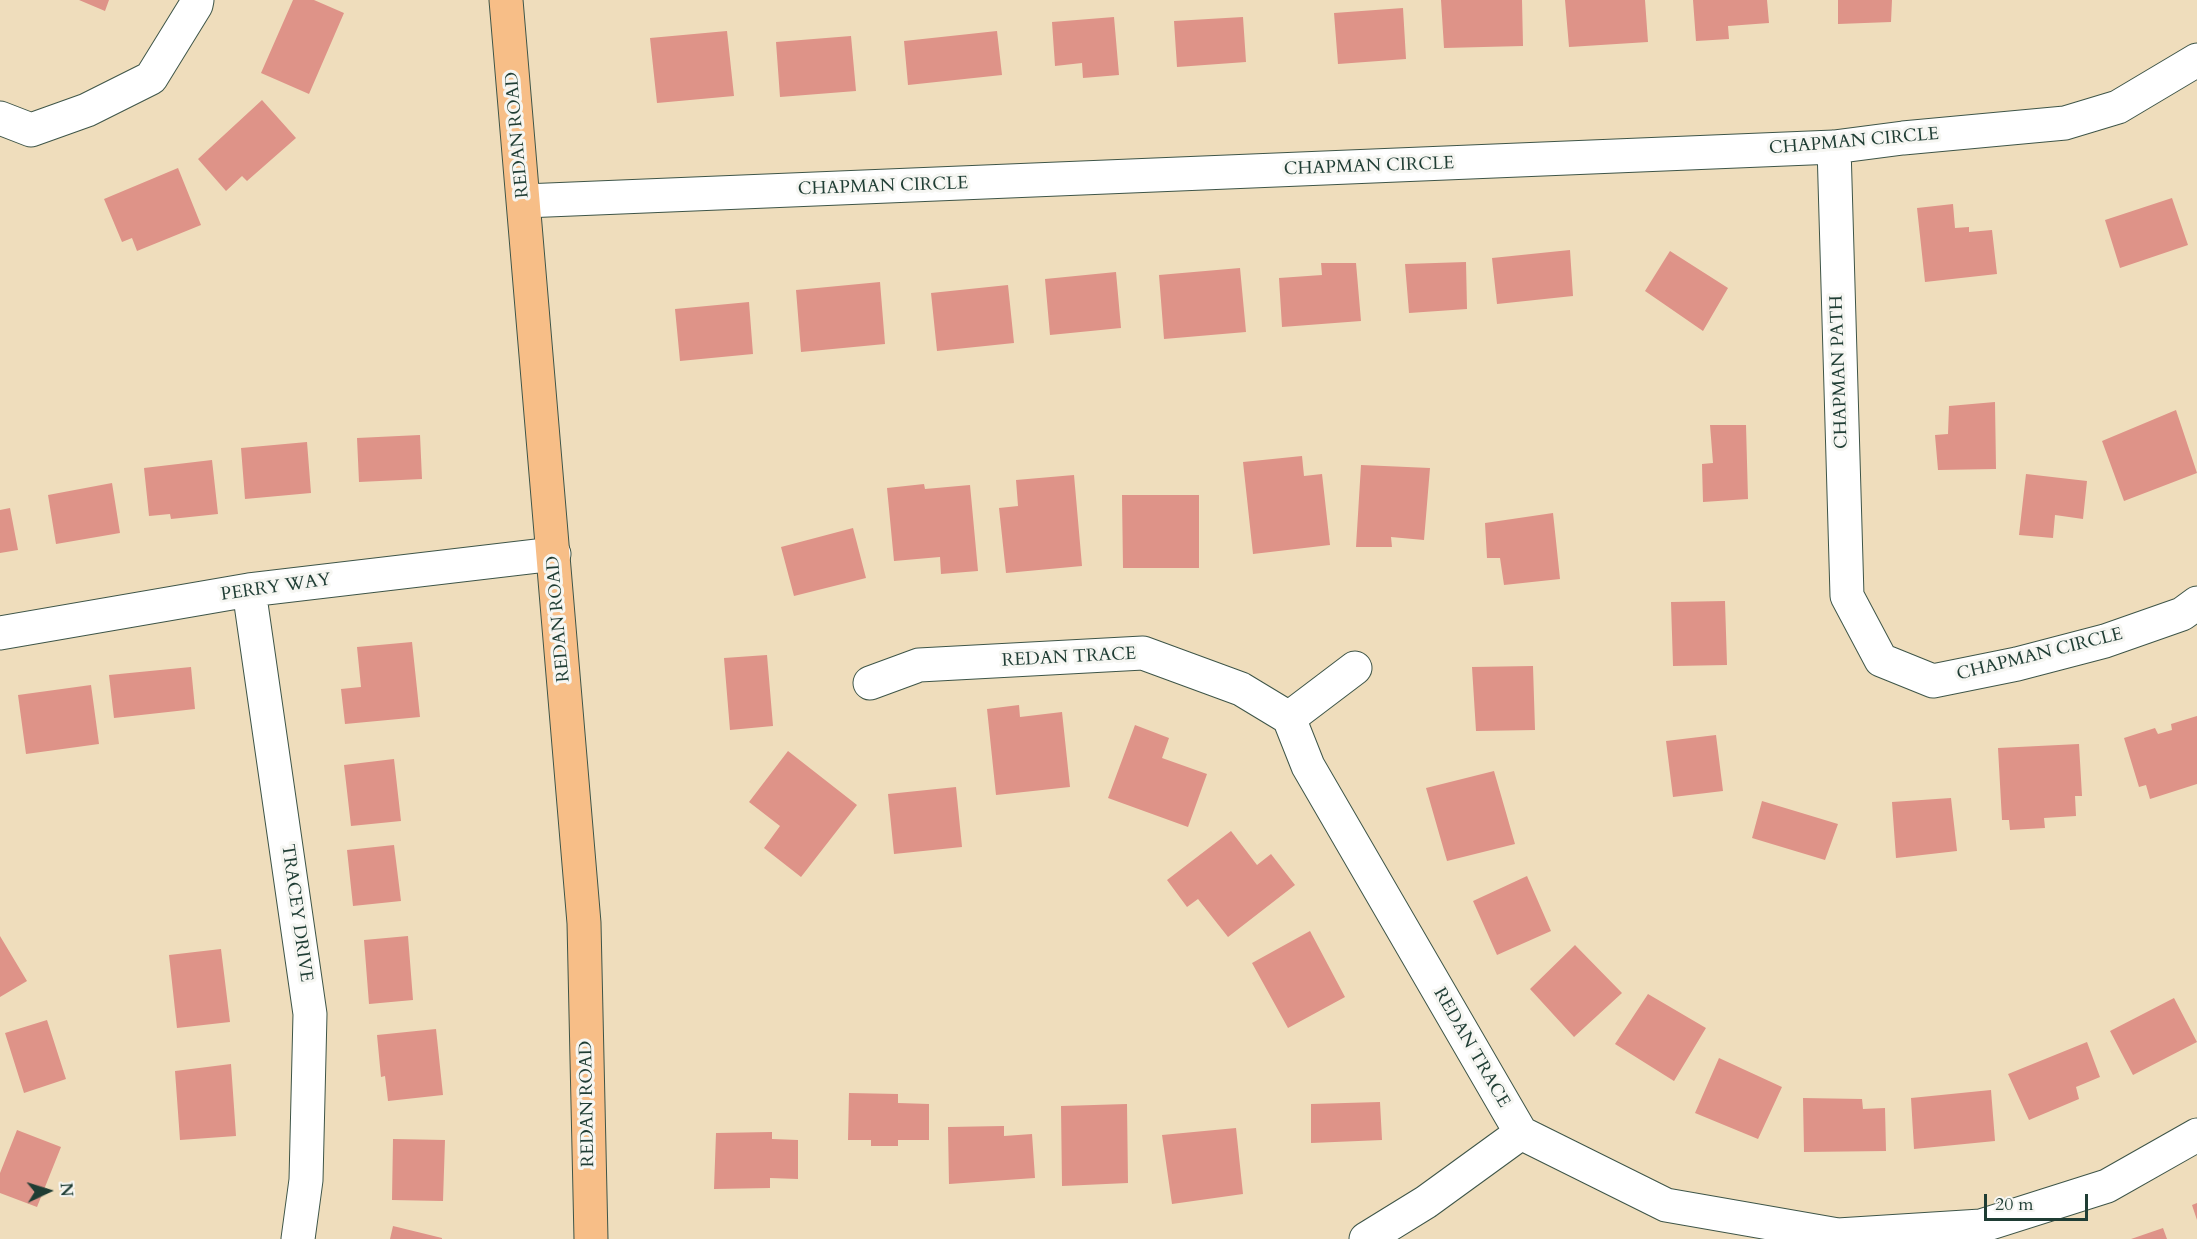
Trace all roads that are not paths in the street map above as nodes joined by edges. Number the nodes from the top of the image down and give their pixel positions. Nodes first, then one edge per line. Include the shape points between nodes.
1 (197, 0) edge
2 (506, 0) edge
3 (2197, 60) edge
4 (0, 118) edge
5 (1834, 147) junction
6 (524, 201) junction
7 (554, 554) junction
8 (249, 590) junction
9 (1847, 596) joint
10 (2197, 603) edge
11 (0, 633) edge
12 (1355, 669) dead end
13 (870, 683) dead end
14 (1289, 718) junction
15 (1521, 1134) junction
16 (2197, 1135) edge
17 (298, 1239) edge
18 (591, 1239) edge
19 (1366, 1239) edge

1 - 4 street via 151,78 87,110 31,130
2 - 6 main road, REDAN ROAD
3 - 5 street, CHAPMAN CIRCLE via 2118,107 2065,123
5 - 6 street, CHAPMAN CIRCLE
5 - 9 street, CHAPMAN PATH
6 - 7 main road, REDAN ROAD
7 - 8 street, PERRY WAY
7 - 18 main road, REDAN ROAD via 584,923
8 - 11 street, PERRY WAY
8 - 17 street, TRACEY DRIVE via 310,1014 306,1180
9 - 10 street, CHAPMAN CIRCLE via 1881,660 1933,681 2105,641 2182,614
12 - 14 street
13 - 14 street, REDAN TRACE via 919,666 1143,653 1241,689
14 - 15 street, REDAN TRACE via 1308,766
15 - 16 street via 1666,1205 1838,1235 1981,1226 2107,1186
15 - 19 street via 1426,1202

